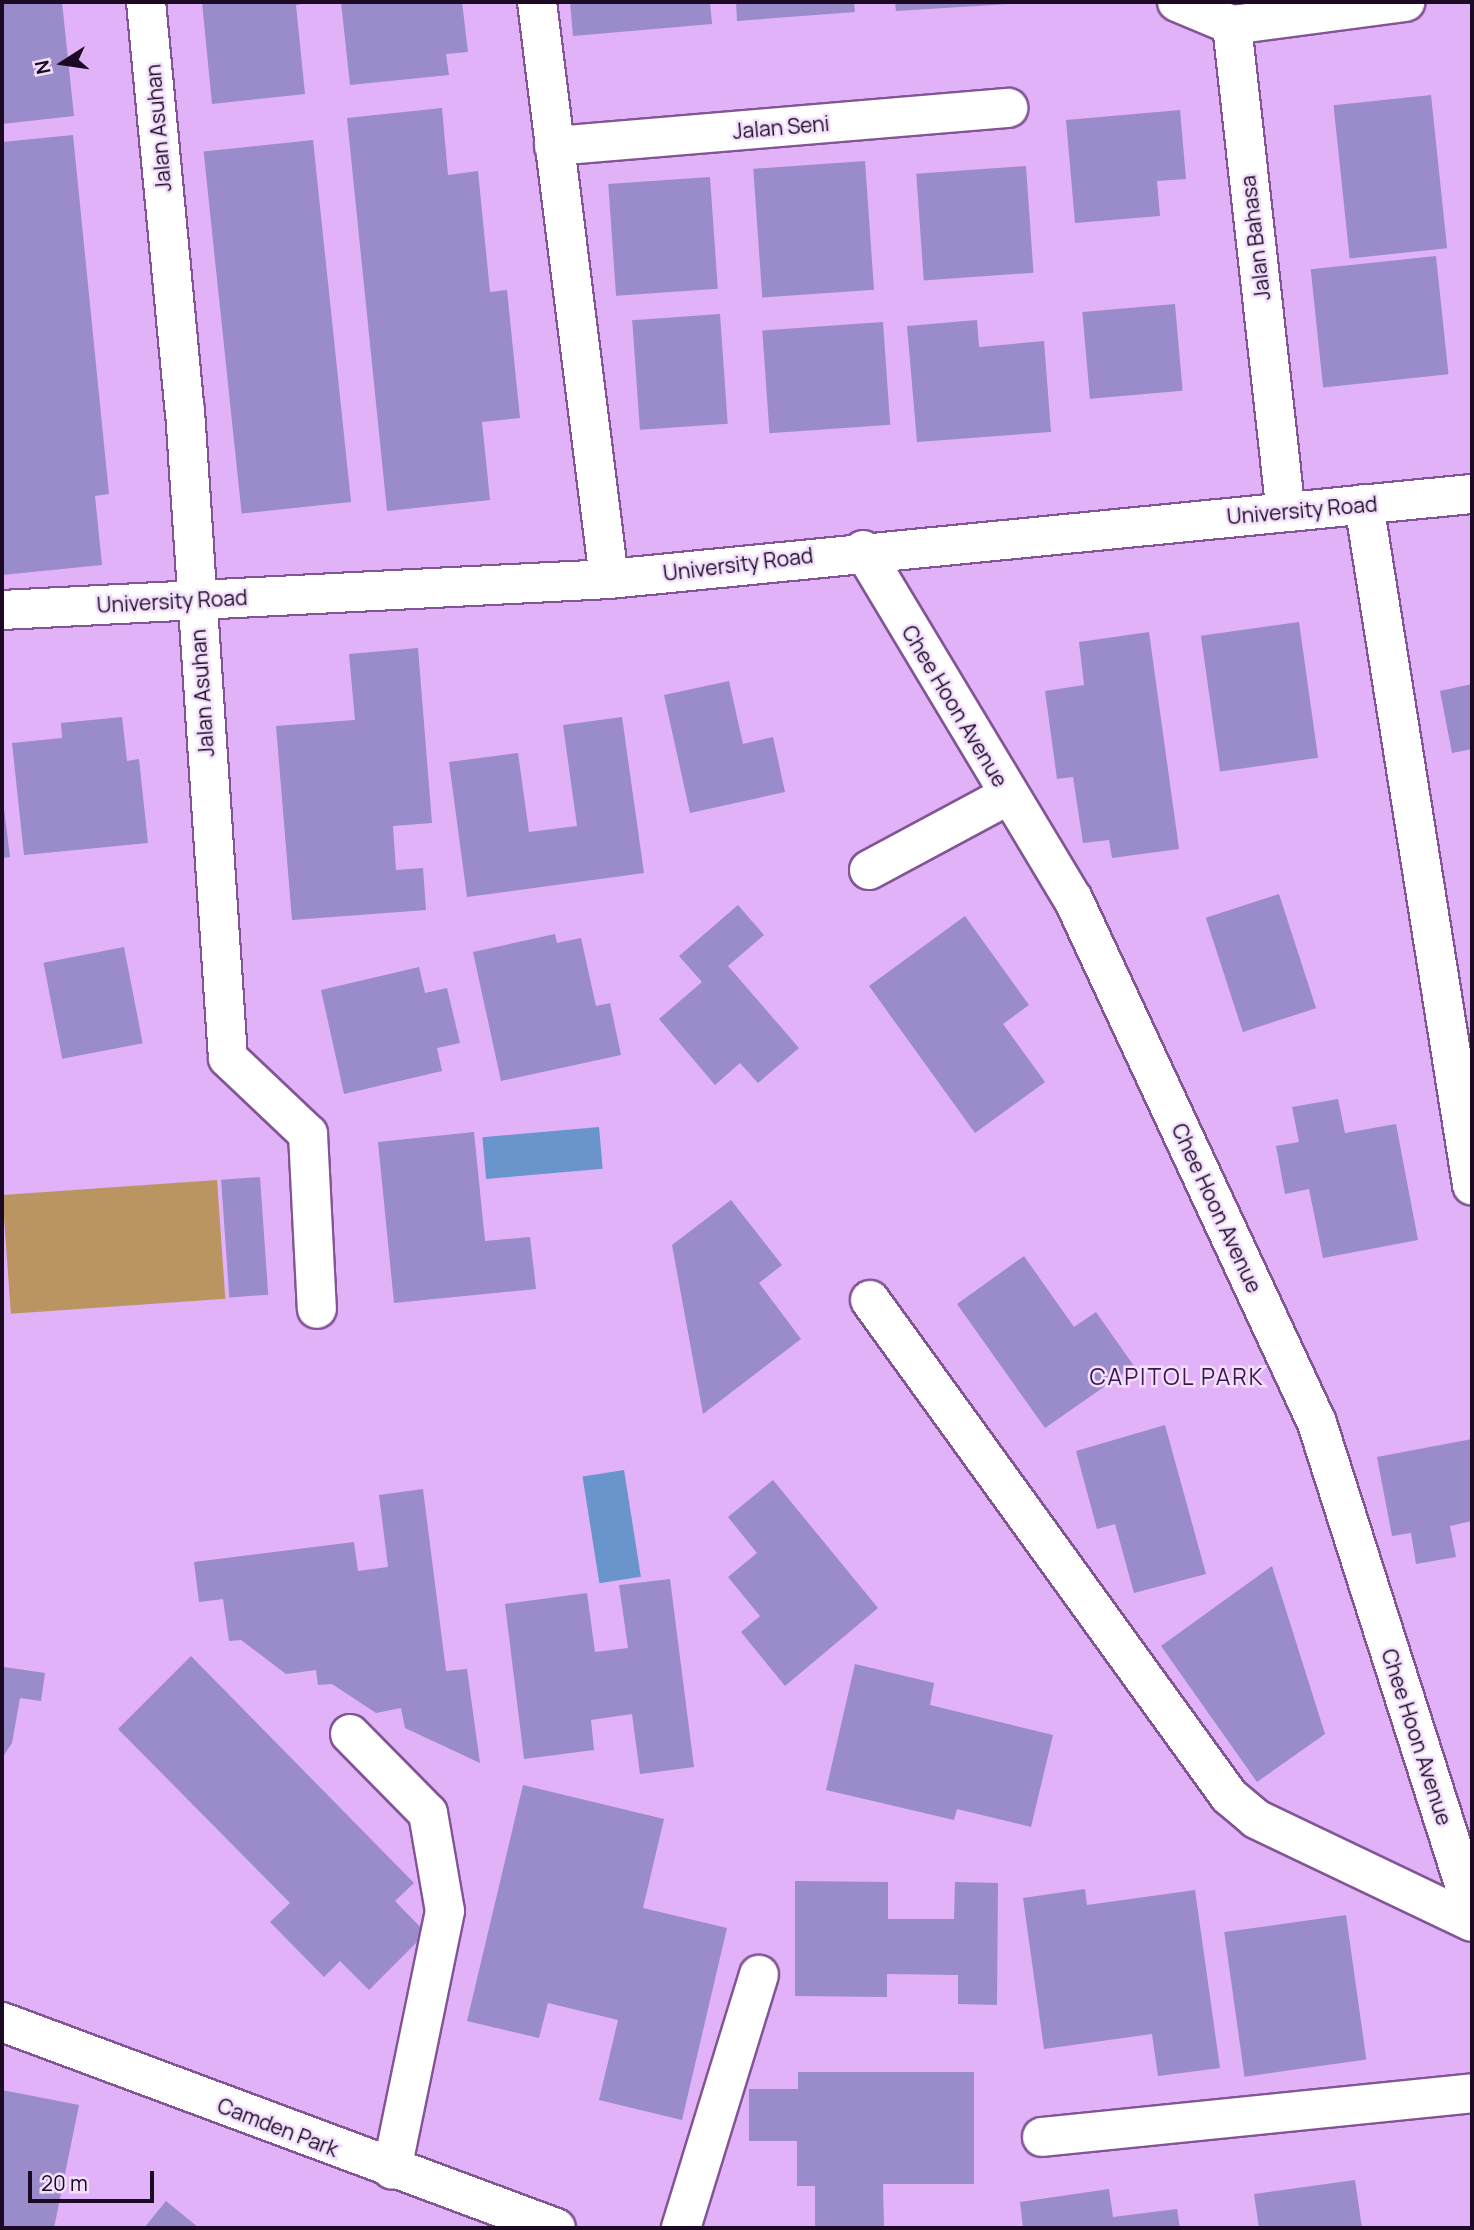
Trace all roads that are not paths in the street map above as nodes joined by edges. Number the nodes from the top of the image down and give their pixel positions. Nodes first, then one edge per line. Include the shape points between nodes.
1 (146, 2) edge
2 (537, 2) edge
3 (1177, 2) edge
4 (1405, 2) edge
5 (1232, 25) junction
6 (1008, 108) dead end
7 (554, 146) junction
8 (1472, 494) edge
9 (1364, 504) junction
10 (1286, 511) junction
11 (863, 550) junction
12 (609, 579) junction
13 (196, 600) junction
14 (2, 610) edge
15 (1009, 795) junction
16 (869, 870) dead end
17 (1472, 1185) edge
18 (870, 1300) dead end
19 (317, 1309) dead end
20 (350, 1734) dead end
21 (1472, 1909) edge
22 (1472, 1923) edge
23 (759, 1975) dead end
24 (2, 2022) edge
25 (1472, 2093) edge
26 (1042, 2137) dead end
27 (392, 2170) junction
28 (556, 2228) edge
29 (681, 2228) edge

1 - 13 street, Jalan Asuhan via 185,411
2 - 7 street
3 - 5 street
4 - 5 street
5 - 10 street, Jalan Bahasa
6 - 7 street, Jalan Seni
7 - 12 street
8 - 9 street, University Road
9 - 10 street, University Road
9 - 17 street
10 - 11 street, University Road
11 - 12 street, University Road
11 - 15 street, Chee Hoon Avenue
12 - 13 street, University Road
13 - 14 street, University Road
13 - 19 street, Jalan Asuhan via 228,1058 309,1134
15 - 16 street
15 - 21 street, Chee Hoon Avenue via 1073,899 1317,1423
18 - 22 street via 1229,1796 1256,1819
20 - 27 street via 428,1813 445,1911
23 - 29 street
24 - 27 street, Camden Park
25 - 26 street
27 - 28 street, Camden Park

